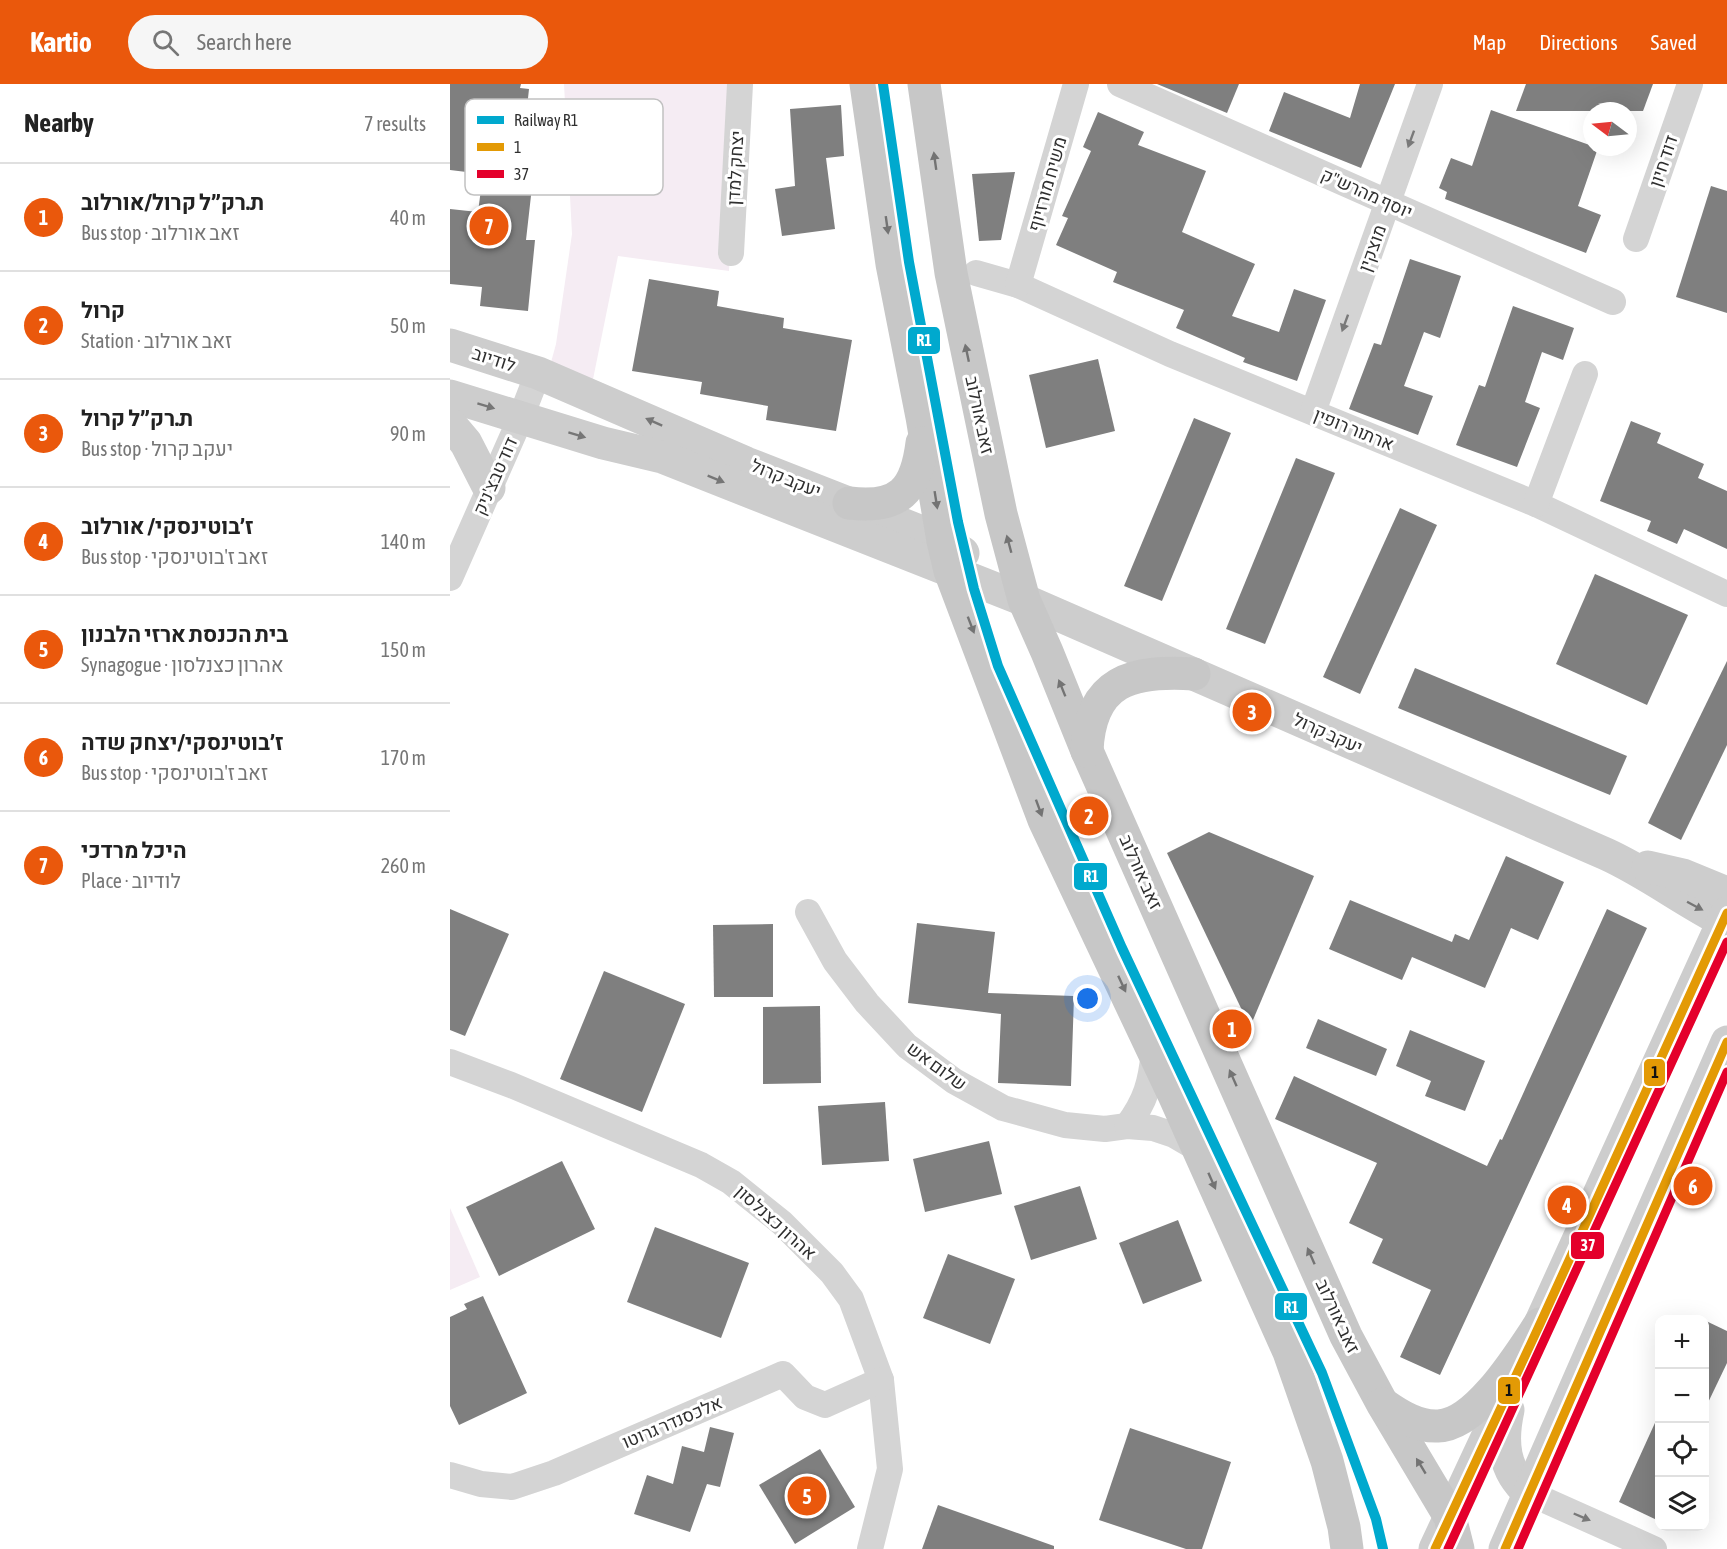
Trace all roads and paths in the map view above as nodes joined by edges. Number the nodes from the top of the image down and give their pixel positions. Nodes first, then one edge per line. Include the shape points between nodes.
1 (740, 84) edge
2 (866, 84) edge
3 (924, 84) edge
4 (1076, 84) edge
5 (1120, 84) edge
6 (1430, 84) edge
7 (1690, 84) edge
8 (1388, 202) junction
9 (1636, 239) dead end
10 (731, 253) dead end
11 (976, 273) dead end
12 (1018, 285) junction
13 (1613, 302) dead end
14 (450, 345) edge
15 (538, 373) junction
16 (1585, 374) dead end
17 (450, 396) edge
18 (1313, 412) junction
19 (521, 417) junction
20 (922, 417) junction
21 (450, 424) edge
22 (489, 489) junction
23 (849, 503) junction
24 (1536, 504) junction
25 (946, 556) junction
26 (450, 578) edge
27 (1727, 594) edge
28 (1024, 600) junction
29 (1194, 674) junction
30 (1087, 751) junction
31 (808, 912) dead end
32 (1726, 913) edge
33 (1727, 1042) edge
34 (1154, 1051) junction
35 (450, 1062) edge
36 (1126, 1126) junction
37 (1198, 1149) junction
38 (1540, 1324) junction
39 (1523, 1360) junction
40 (881, 1380) junction
41 (1382, 1403) junction
42 (450, 1475) edge
43 (1529, 1493) junction
44 (1450, 1517) junction
45 (870, 1549) edge
46 (1347, 1549) edge
47 (1435, 1549) edge
48 (1458, 1549) edge
49 (1504, 1549) edge
50 (1654, 1549) edge

1 - 10 street, יצחק למדן
2 -> 20 main road via 892,264
28 -> 3 main road, זאב אורלוב via 1001,514 951,273
4 - 12 street, משיח מורזיוף
5 - 8 street, יוסף מהרש"ק
6 -> 8 street, מוצקין
7 - 9 street, דוד חיון
8 - 13 street, יוסף מהרש"ק
8 -> 18 street, מוצקין
11 - 12 street, ארתור רופין
12 - 18 street, ארתור רופין via 1170,354
14 - 15 main road, לודיוב
15 - 19 street, דוד טבצ'ניק
23 -> 15 main road, יעקב קרול
16 - 24 street
17 -> 19 main road
18 - 24 street, ארתור רופין
19 - 22 street, דוד טבצ'ניק
19 -> 25 main road, יעקב קרול via 662,457
20 - 23 main road via 919,463 907,489 897,498 877,505
20 -> 25 main road
21 - 22 main road via 466,443
22 - 26 street, דוד טבצ'ניק
23 - 25 main road, יעקב קרול
24 - 27 street, ארתור רופין
25 - 28 main road, יעקב קרול via 994,574
25 -> 34 main road via 1044,820
28 - 29 main road, יעקב קרול
30 -> 28 main road, זאב אורלוב
29 - 30 main road via 1152,673 1126,679 1099,701 1089,725
29 - 32 main road, יעקב קרול via 1632,866 1686,902
41 -> 30 main road, זאב אורלוב via 1346,1336
31 - 36 street, שלום אש via 835,961 867,1004 907,1046 954,1081 1004,1108 1065,1125 1105,1129
32 - 38 main road
33 - 43 main road
34 - 36 street via 1146,1096
34 - 37 main road
35 - 40 street, אהרון כצנלסון via 664,1148 731,1182 782,1223 832,1273 851,1299
36 - 37 street, שלום אש via 1163,1131
37 -> 46 main road via 1289,1352 1328,1461
38 - 39 main road
38 - 41 main road via 1489,1394 1453,1423 1425,1425
39 - 43 main road via 1509,1400 1504,1437 1510,1470
39 - 44 main road
40 - 42 street, אלכסנדר גרוטו via 825,1405 805,1396 783,1374 554,1473 512,1487
40 - 45 street, אהרון כצנלסון via 890,1469
44 -> 41 main road, זאב אורלוב
43 - 49 main road
43 -> 50 street
44 - 47 main road
44 - 48 main road, זאב אורלוב

